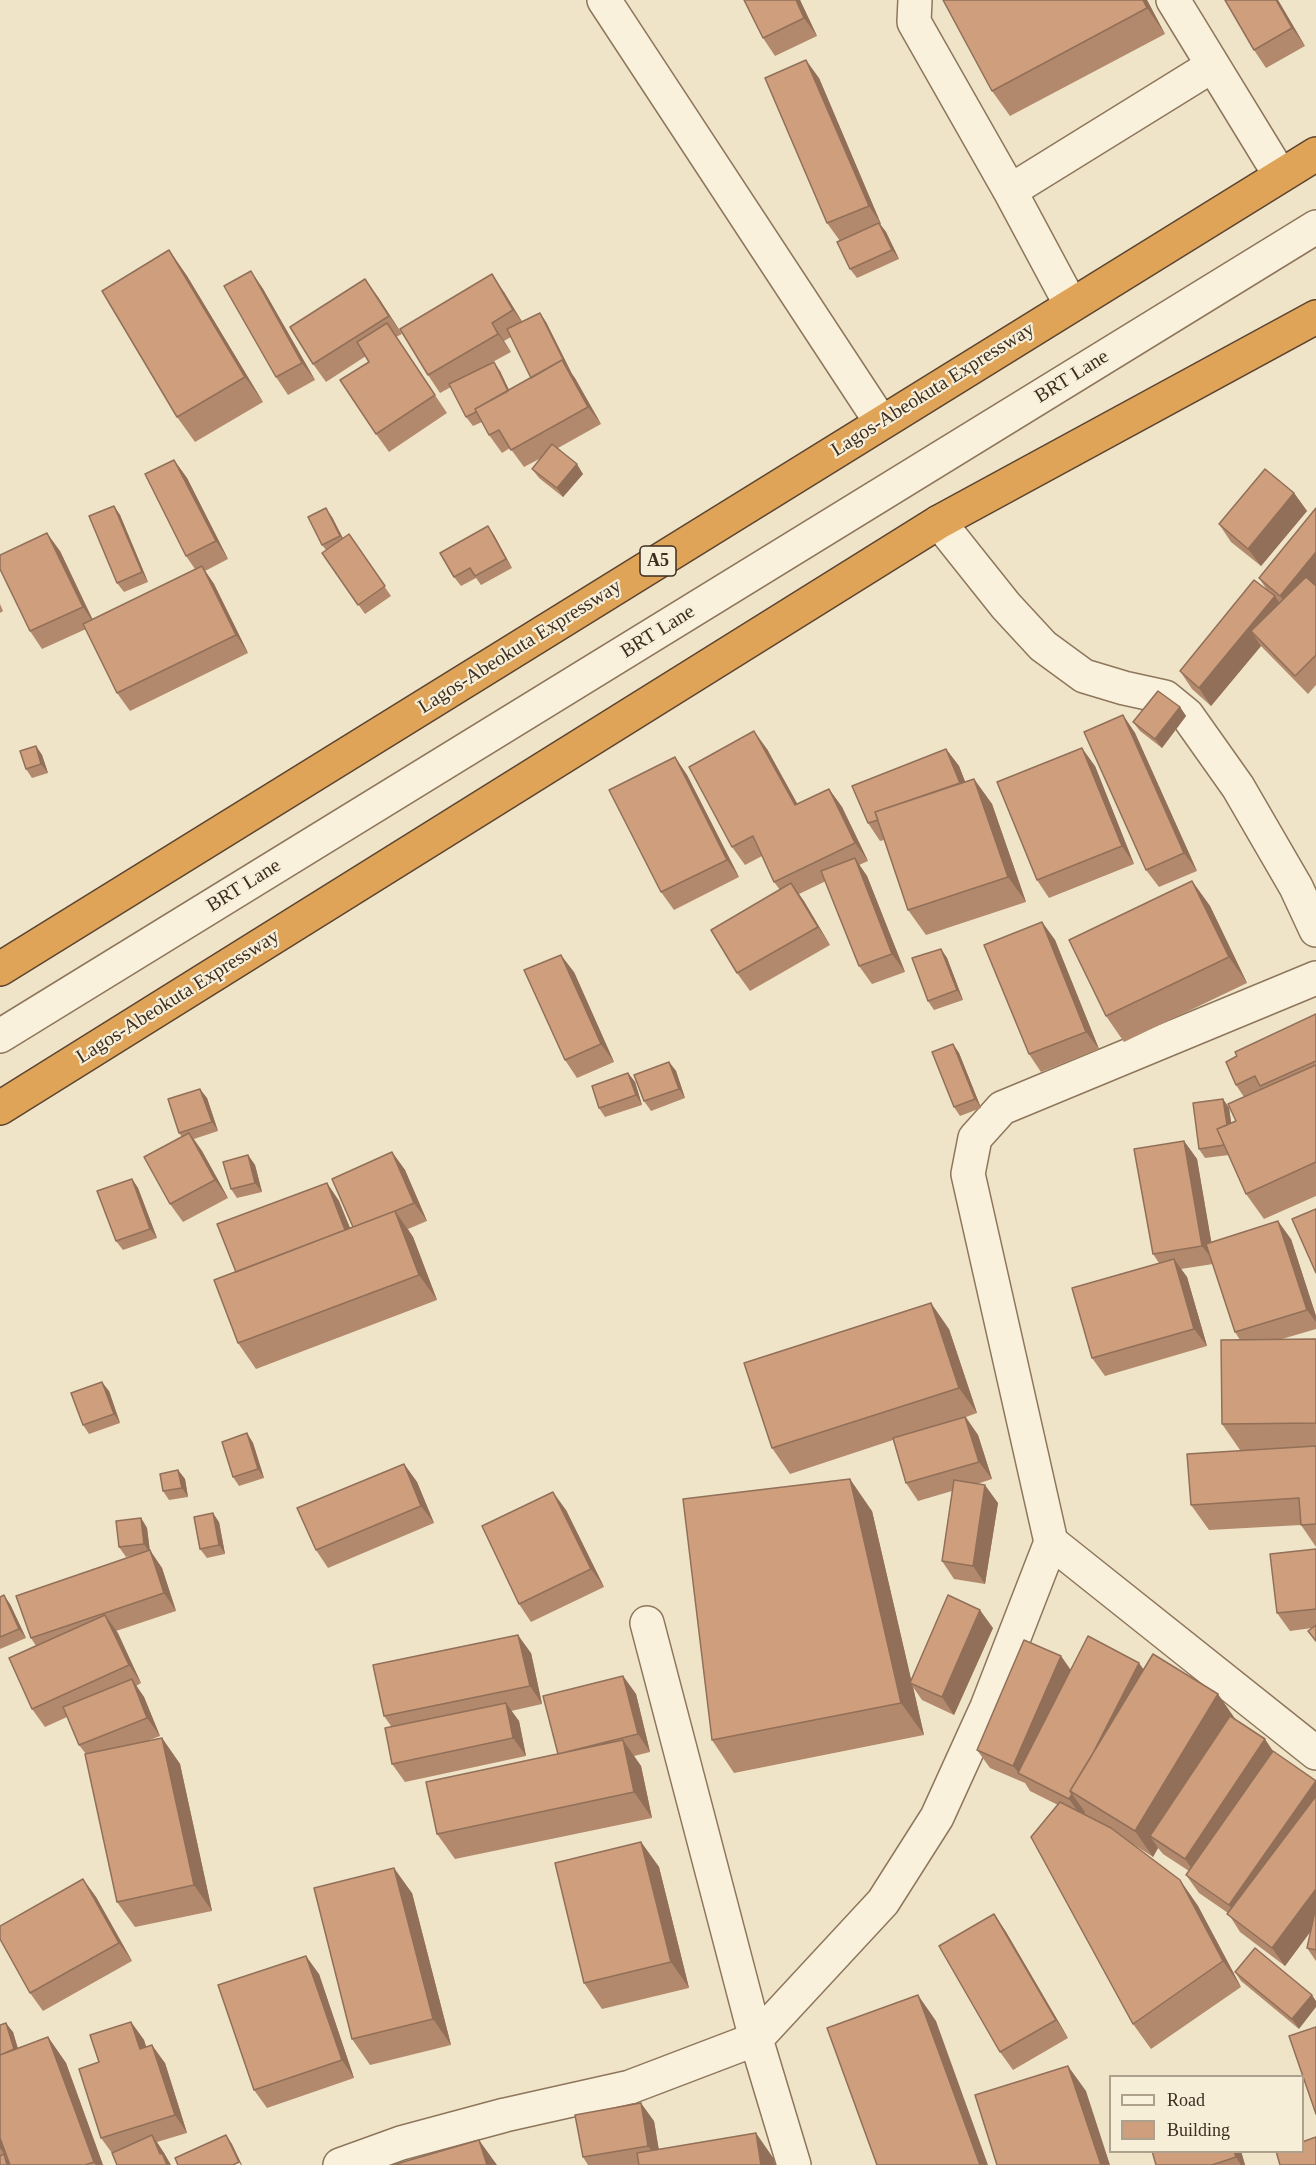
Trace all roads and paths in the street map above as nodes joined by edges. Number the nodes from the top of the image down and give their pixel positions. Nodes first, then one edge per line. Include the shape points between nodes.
1 (604, 0) edge
2 (915, 0) edge
3 (1173, 0) edge
4 (1212, 66) junction
5 (1316, 154) edge
6 (1280, 175) junction
7 (1010, 191) junction
8 (1316, 227) edge
9 (1071, 305) junction
10 (1315, 321) edge
11 (881, 422) junction
12 (939, 522) junction
13 (1316, 930) edge
14 (0, 969) edge
15 (1316, 978) edge
16 (0, 1036) edge
17 (0, 1108) edge
18 (1051, 1542) junction
19 (647, 1623) dead end
20 (1316, 1754) edge
21 (756, 2039) junction
22 (340, 2165) edge
23 (794, 2165) edge

1 - 11 street
2 - 7 street via 914,22
3 - 4 street
4 - 6 street
4 - 7 street
5 - 6 highway, Lagos-Abeokuta Expressway / A5
6 - 9 highway, Lagos-Abeokuta Expressway / A5
7 - 9 street
8 - 16 street, BRT Lane
9 - 11 highway, Lagos-Abeokuta Expressway / A5
10 - 12 highway, Lagos-Abeokuta Expressway
11 - 14 highway, Lagos-Abeokuta Expressway / A5
12 - 13 street via 1043,646 1084,676 1165,697 1187,715 1238,787 1296,887
12 - 17 highway, Lagos-Abeokuta Expressway
15 - 18 street via 1002,1108 975,1138 968,1174
18 - 20 street
18 - 21 street via 987,1707 937,1817 883,1902
19 - 21 street
21 - 22 street via 630,2087 400,2143
21 - 23 street

